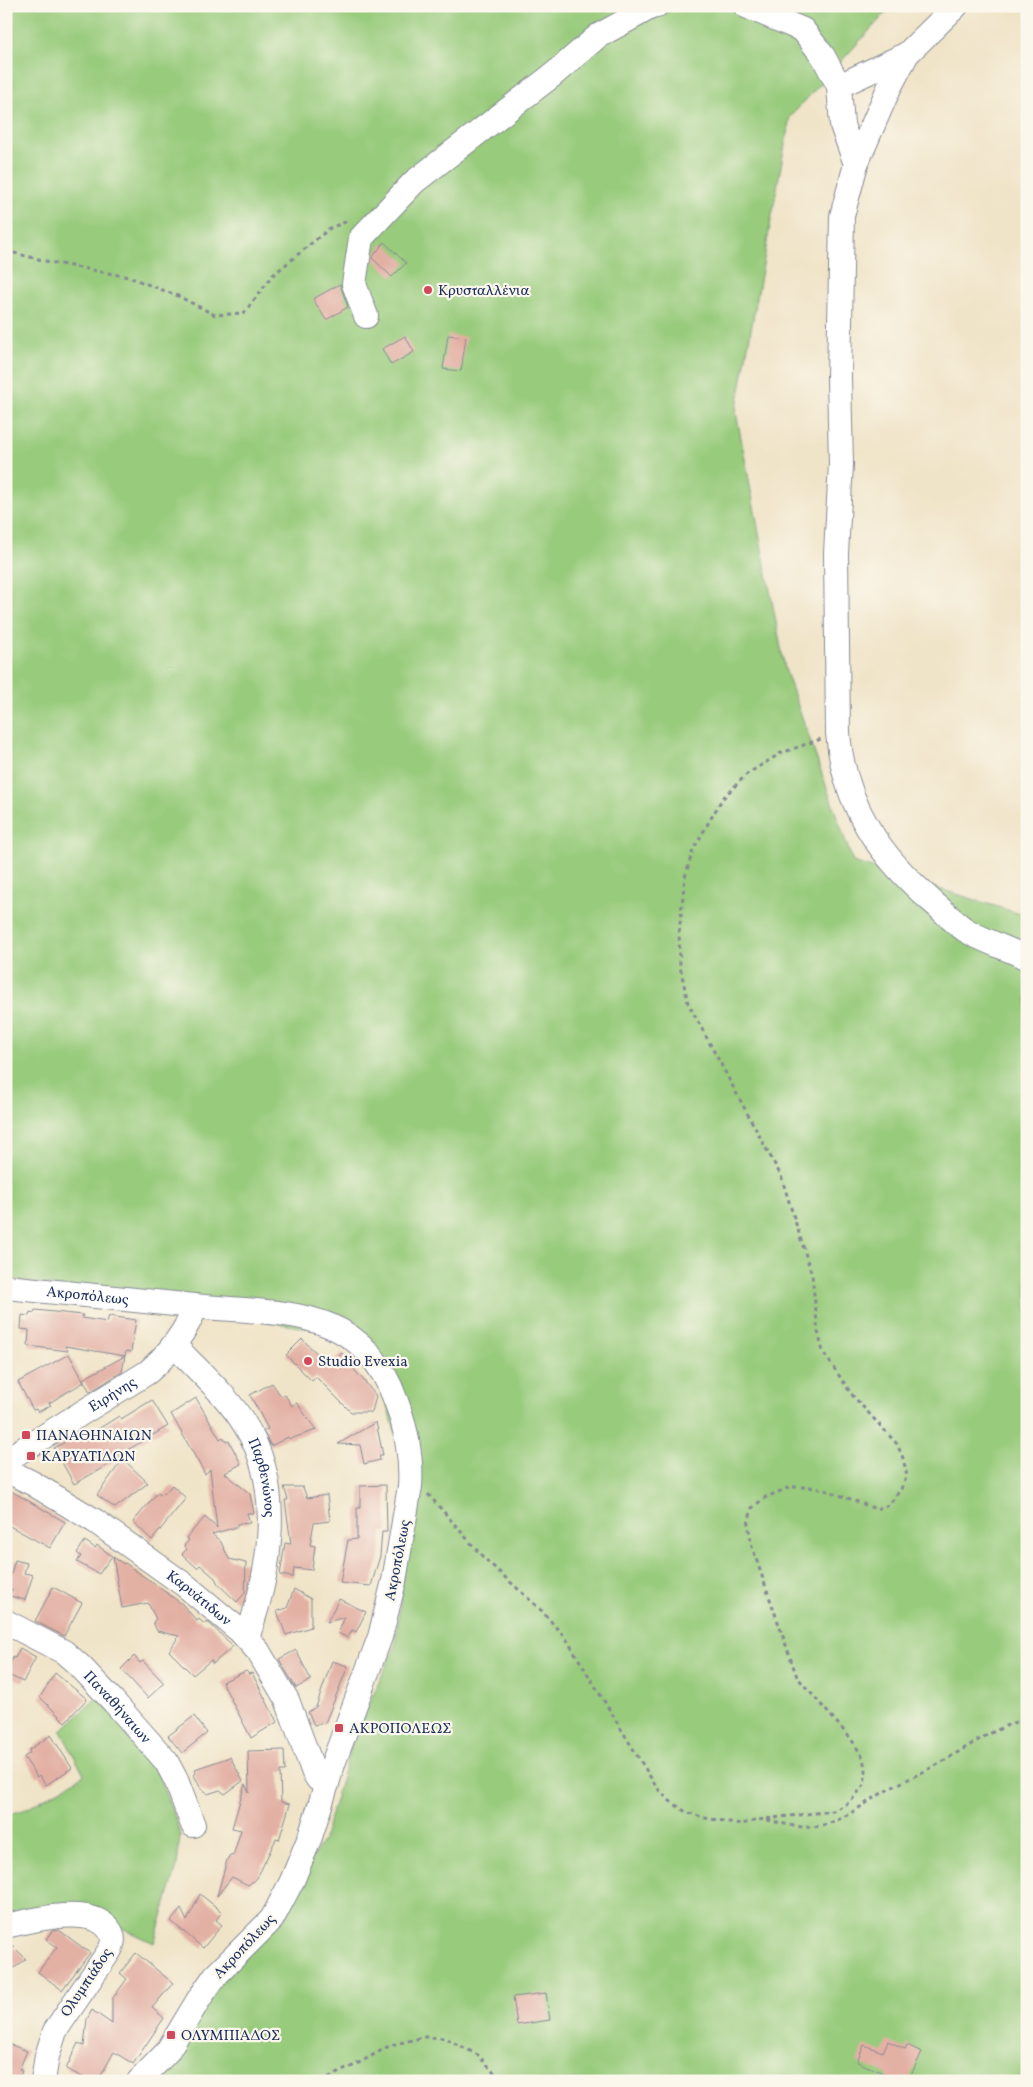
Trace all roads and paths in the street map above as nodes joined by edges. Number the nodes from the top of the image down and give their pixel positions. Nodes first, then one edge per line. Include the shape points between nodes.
1 (656, 6) edge
2 (746, 6) edge
3 (956, 6) edge
4 (907, 54) junction
5 (840, 86) junction
6 (856, 164) junction
7 (353, 219) dead end
8 (6, 251) edge
9 (366, 316) dead end
10 (838, 733) junction
11 (1027, 958) edge
12 (6, 1287) edge
13 (196, 1306) junction
14 (175, 1346) junction
15 (6, 1460) edge
16 (6, 1470) edge
17 (410, 1479) junction
18 (6, 1622) edge
19 (247, 1638) junction
20 (1027, 1718) edge
21 (327, 1784) junction
22 (764, 1819) junction
23 (193, 1825) dead end
24 (6, 1926) edge
25 (43, 2081) edge
26 (139, 2081) edge
27 (321, 2081) edge
28 (501, 2081) edge

1 - 9 street via 598,36 414,182 361,238 354,284
2 - 5 street via 803,30
3 - 4 street
4 - 5 street
4 - 6 street
5 - 6 street via 842,125
6 - 10 street via 842,216 841,464 836,554
7 - 8 path via 330,228 273,275 244,313 215,315 129,277
10 - 11 street via 848,788 862,821 907,880 964,929
10 - 22 path via 781,753 747,774 722,799 694,850 685,877 679,934 680,966 688,1003 780,1176 812,1275 823,1352 853,1396 897,1444 907,1476 889,1505 876,1509 809,1487 776,1492 752,1508 748,1524 752,1546 797,1677 852,1739 866,1770 864,1785 850,1802 833,1811
12 - 13 street, Ακροπόλεως
13 - 14 street, Ειρήνης
13 - 17 street, Ακροπόλεως via 278,1312 314,1319 338,1328 360,1344 386,1375 394,1394 405,1433
14 - 15 street, Ειρήνης via 135,1381
14 - 19 street, Παρθενώνος via 242,1419 252,1438 269,1492 269,1539 260,1600
16 - 19 street, Καρυάτιδων via 95,1521 186,1586
17 - 21 street, Ακροπόλεως via 394,1581 380,1637
17 - 22 path via 434,1498 484,1558 542,1611 566,1640 657,1788 670,1801 686,1812 705,1818 741,1824
18 - 23 street, Παναθήναιων via 64,1652 114,1702 166,1761
19 - 21 street, Καρυάτιδων via 287,1700 314,1773 318,1780
20 - 22 path via 983,1736 830,1823 802,1827
21 - 26 street, Ακροπόλεως via 302,1857 272,1918 215,1976 167,2052
24 - 25 street, Ολυμπιάδος via 79,1916 100,1922 112,1936 108,1953 54,2031
27 - 28 path via 391,2045 425,2037 445,2038 478,2055

